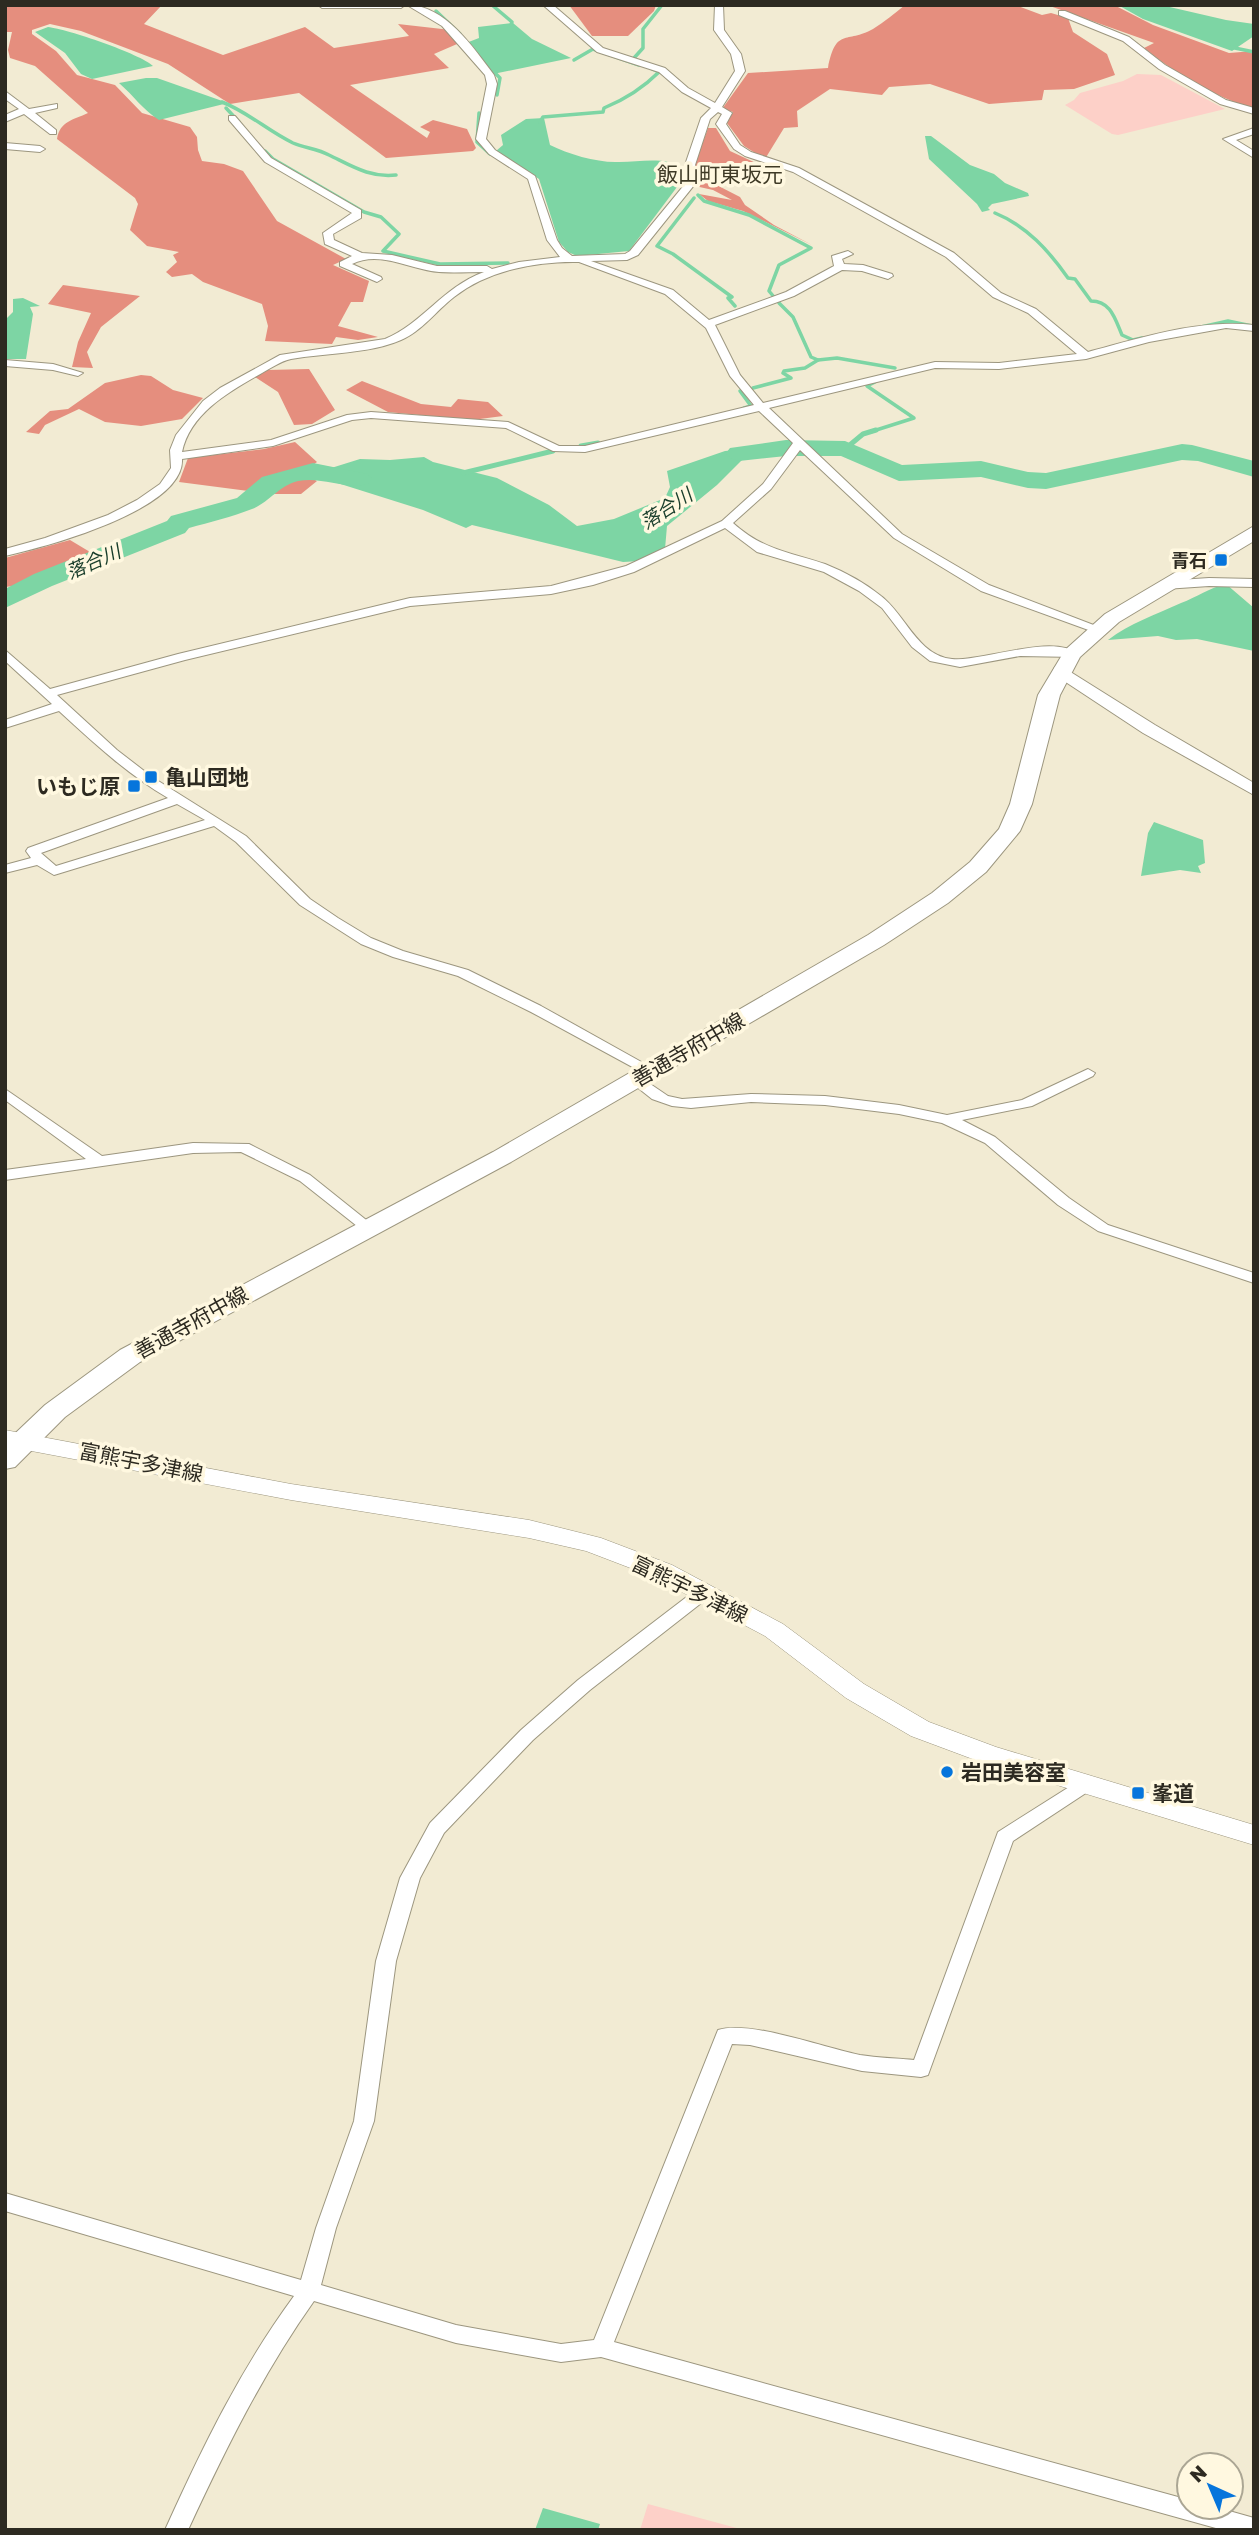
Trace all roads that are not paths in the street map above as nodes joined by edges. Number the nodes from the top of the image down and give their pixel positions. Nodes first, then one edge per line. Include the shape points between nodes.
1 (322, 5) edge
2 (401, 5) edge
3 (412, 5) edge
4 (444, 5) edge
5 (547, 5) edge
6 (719, 5) edge
7 (425, 10) junction
8 (1062, 13) dead end
9 (5, 93) edge
10 (54, 106) dead end
11 (716, 110) junction
12 (26, 111) junction
13 (1254, 111) edge
14 (232, 118) dead end
15 (5, 119) edge
16 (1254, 131) edge
17 (52, 132) dead end
18 (5, 146) edge
19 (40, 149) dead end
20 (1254, 155) edge
21 (848, 254) dead end
22 (360, 256) junction
23 (573, 259) junction
24 (840, 267) junction
25 (500, 268) junction
26 (888, 276) dead end
27 (377, 279) dead end
28 (707, 324) junction
29 (1254, 328) edge
30 (1086, 356) junction
31 (5, 363) edge
32 (79, 373) dead end
33 (760, 406) junction
34 (800, 448) junction
35 (179, 456) junction
36 (726, 523) junction
37 (1254, 532) edge
38 (5, 553) edge
39 (1254, 583) edge
40 (1166, 585) junction
41 (1098, 629) junction
42 (5, 654) edge
43 (1066, 663) junction
44 (47, 694) junction
45 (60, 706) junction
46 (5, 723) edge
47 (1254, 790) edge
48 (178, 799) junction
49 (216, 821) junction
50 (39, 860) junction
51 (5, 869) edge
52 (1088, 1073) dead end
53 (642, 1076) junction
54 (5, 1093) edge
55 (948, 1120) junction
56 (97, 1160) junction
57 (5, 1175) edge
58 (368, 1227) junction
59 (1254, 1278) edge
60 (15, 1439) edge
61 (5, 1460) edge
62 (703, 1593) junction
63 (1084, 1784) junction
64 (1254, 1835) edge
65 (5, 2202) edge
66 (309, 2291) junction
67 (601, 2348) junction
68 (1254, 2528) edge
69 (176, 2530) edge

1 - 2 street
3 - 7 street
4 - 7 street
5 - 11 street via 600,50 662,70
6 - 11 street via 719,30 736,54 740,71
7 - 23 street via 444,23 489,75 492,84 481,139 492,152 533,178 552,240
8 - 13 street via 1126,38 1162,66 1223,102
9 - 12 street
10 - 12 street
11 - 23 street via 706,118 690,165 690,184 634,253
11 - 30 street via 727,113 721,124 737,147 808,176 950,255 997,295 1032,311
12 - 15 street
12 - 17 street
14 - 22 street via 268,160 354,208 357,216 327,238
16 - 20 street via 1228,139
18 - 19 street
21 - 24 street via 836,258
22 - 25 street via 437,269
22 - 27 street via 344,264
23 - 25 street
23 - 28 street via 669,292
24 - 26 street
24 - 28 street via 790,294
25 - 35 street via 456,290 414,331 401,337 284,357 224,390 207,403 182,435 176,450
28 - 33 street via 735,376
29 - 30 street via 1226,325
30 - 33 street via 999,366 935,365
31 - 32 street
33 - 34 street
33 - 35 street via 585,449 557,449 508,425 371,415 351,416 274,443
34 - 36 street
34 - 41 street via 898,536 985,588
35 - 38 street via 170,480 151,499 76,532
36 - 43 street via 766,553 821,566 861,586 892,610 923,651 939,661 977,663 1036,651
36 - 44 street via 630,569 589,582 551,590 410,602
37 - 40 main road, 善通寺府中線
39 - 40 street
40 - 41 main road, 善通寺府中線
41 - 43 main road, 善通寺府中線
42 - 44 street
43 - 47 street via 1149,729
43 - 53 main road, 善通寺府中線 via 1039,726 1017,814 997,848 978,867 899,927
44 - 45 street
45 - 46 street
45 - 48 street via 147,780
48 - 49 street
48 - 50 street via 33,851
49 - 50 street via 54,870
49 - 53 street via 241,839 305,902 366,941 463,973 536,1009
50 - 51 street
52 - 55 street via 1016,1107
53 - 55 street via 670,1102 801,1100 858,1104
53 - 58 main road, 善通寺府中線
54 - 56 street
55 - 59 street via 1001,1148 1084,1219
56 - 57 street
56 - 58 street via 244,1147 305,1178
58 - 60 main road, 善通寺府中線 via 130,1356
60 - 61 main road, 善通寺府中線
60 - 62 main road, 富熊宇多津線 via 291,1492 529,1529 592,1544 663,1571
62 - 63 main road, 富熊宇多津線 via 774,1630 855,1690 911,1724 951,1742
62 - 66 street via 527,1735 437,1828 410,1878 386,1961 364,2121
63 - 64 main road, 富熊宇多津線
63 - 67 street via 1005,1837 921,2069 862,2063 750,2037 725,2036
65 - 66 street
66 - 67 street via 456,2334 561,2353
66 - 69 street via 272,2343 231,2415
67 - 68 street

